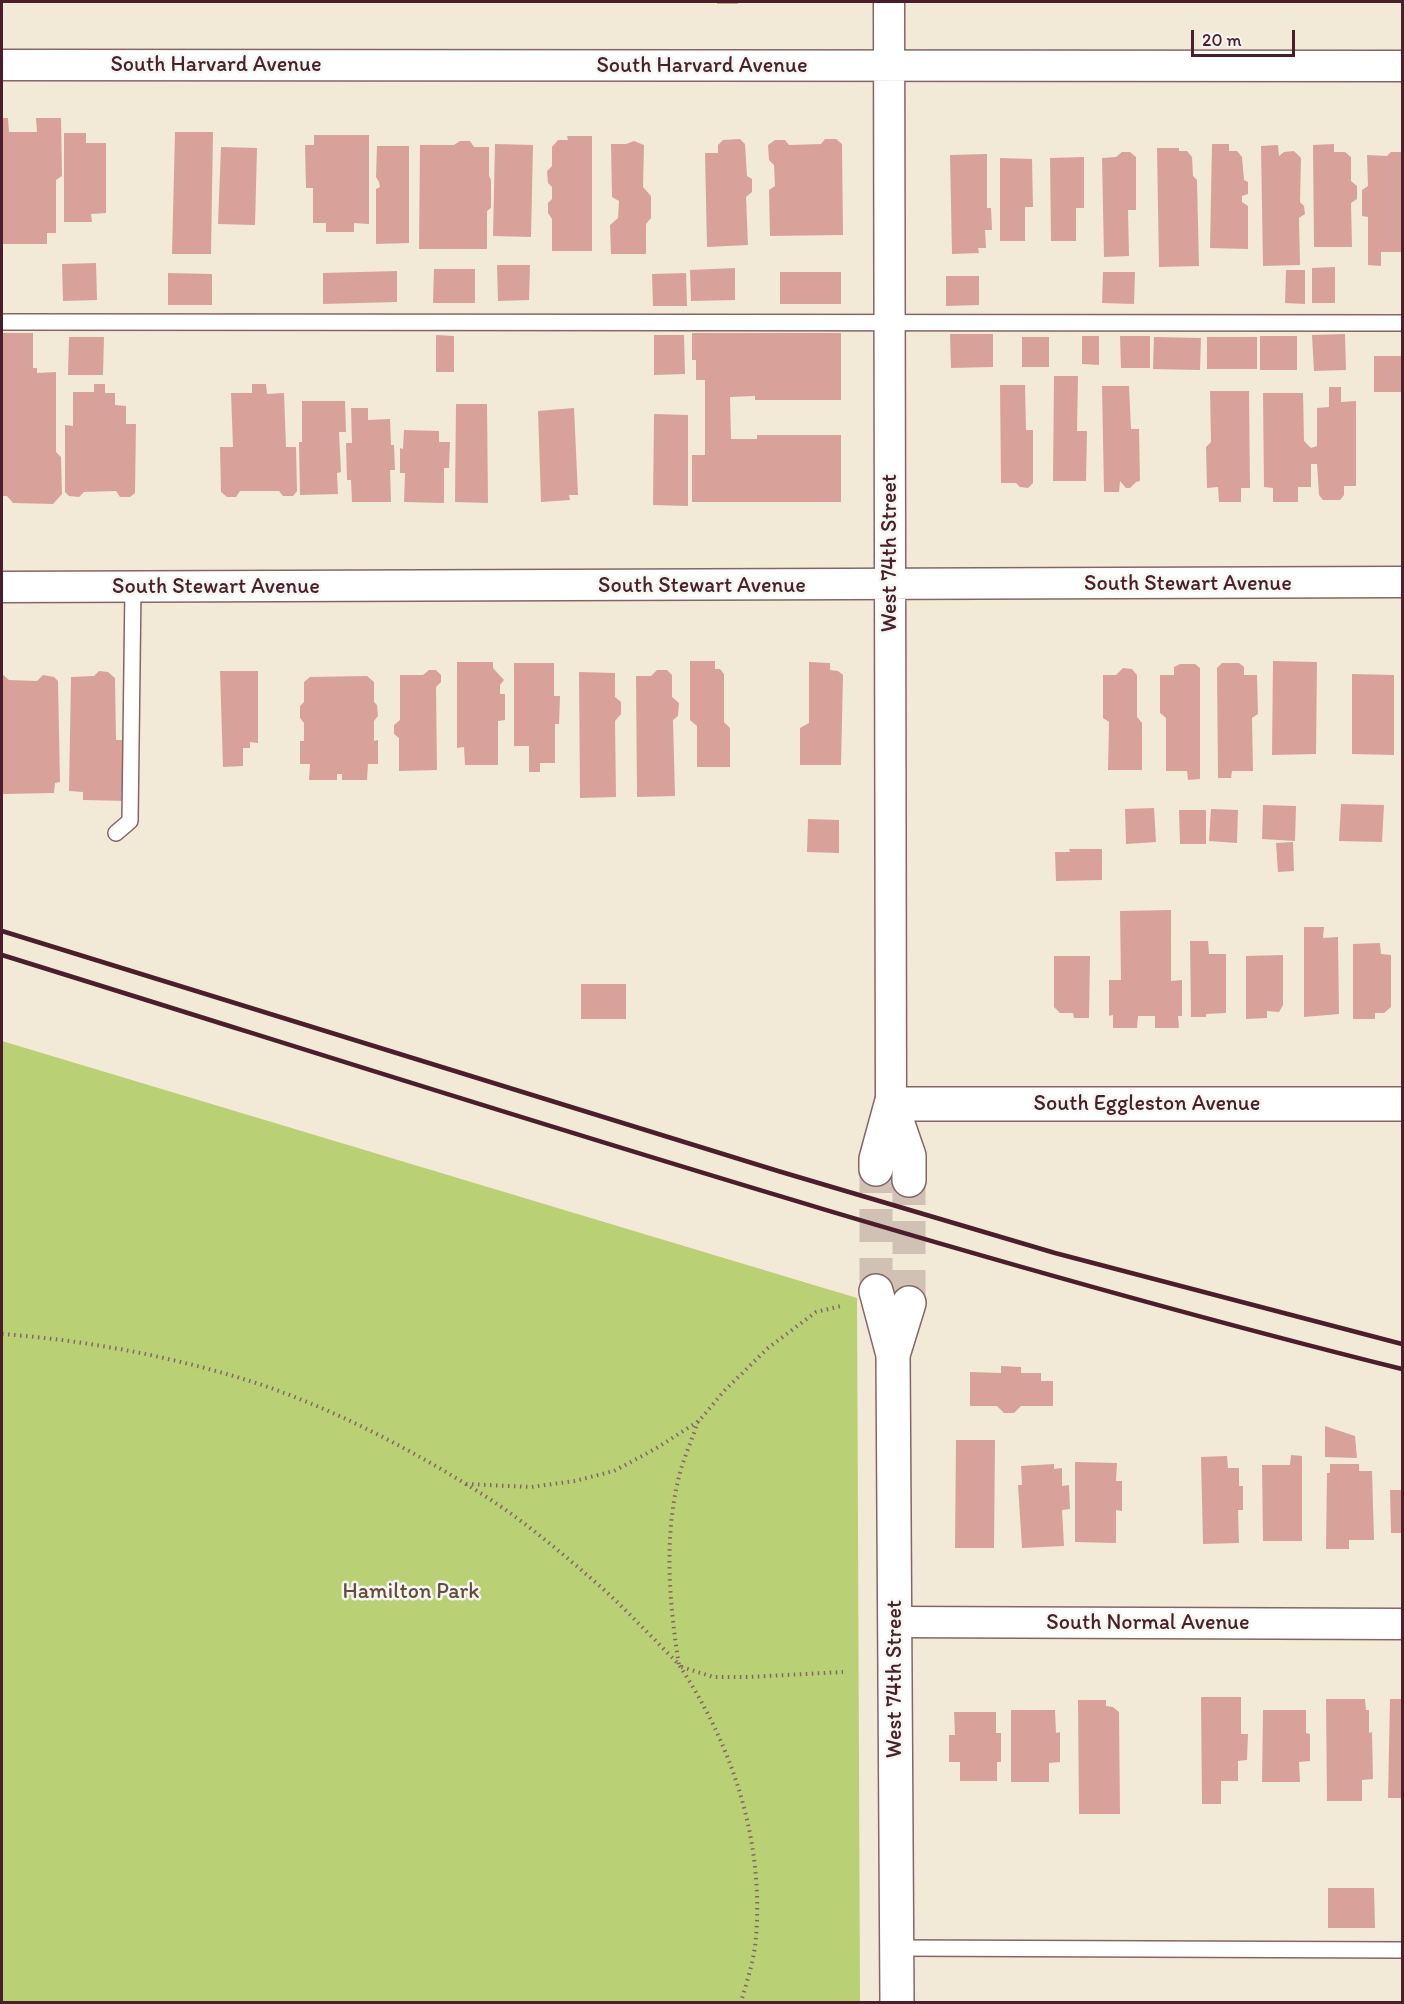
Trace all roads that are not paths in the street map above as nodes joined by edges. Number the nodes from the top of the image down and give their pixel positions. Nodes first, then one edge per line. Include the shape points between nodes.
1 (890, 2) edge
2 (2, 65) edge
3 (890, 66) junction
4 (1402, 66) edge
5 (890, 321) junction
6 (2, 322) edge
7 (1402, 323) edge
8 (1402, 582) edge
9 (890, 586) junction
10 (2, 587) edge
11 (133, 587) junction
12 (116, 833) dead end
13 (891, 1104) junction
14 (1402, 1104) edge
15 (876, 1169) tunnel mouth
16 (909, 1180) tunnel mouth
17 (876, 1291) tunnel mouth
18 (909, 1303) tunnel mouth
19 (893, 1355) junction
20 (894, 1622) junction
21 (1402, 1624) edge
22 (897, 1948) junction
23 (1402, 1950) edge
24 (897, 2002) edge

1 - 3 street, West 74th Street
2 - 3 street, South Harvard Avenue
3 - 4 street, South Harvard Avenue
3 - 5 street, West 74th Street
5 - 6 lane
5 - 7 lane
5 - 9 street, West 74th Street
8 - 9 street, South Stewart Avenue
9 - 11 street, South Stewart Avenue
9 - 13 street, West 74th Street
10 - 11 street, South Stewart Avenue
11 - 12 lane via 130,822
13 - 14 street, South Eggleston Avenue
13 - 15 street, West 74th Street
13 - 16 street, West 74th Street via 909,1156
17 - 19 street, West 74th Street
18 - 19 street, West 74th Street
19 - 20 street, West 74th Street
20 - 21 street, South Normal Avenue
20 - 22 street, West 74th Street
22 - 23 lane
22 - 24 street, West 74th Street

